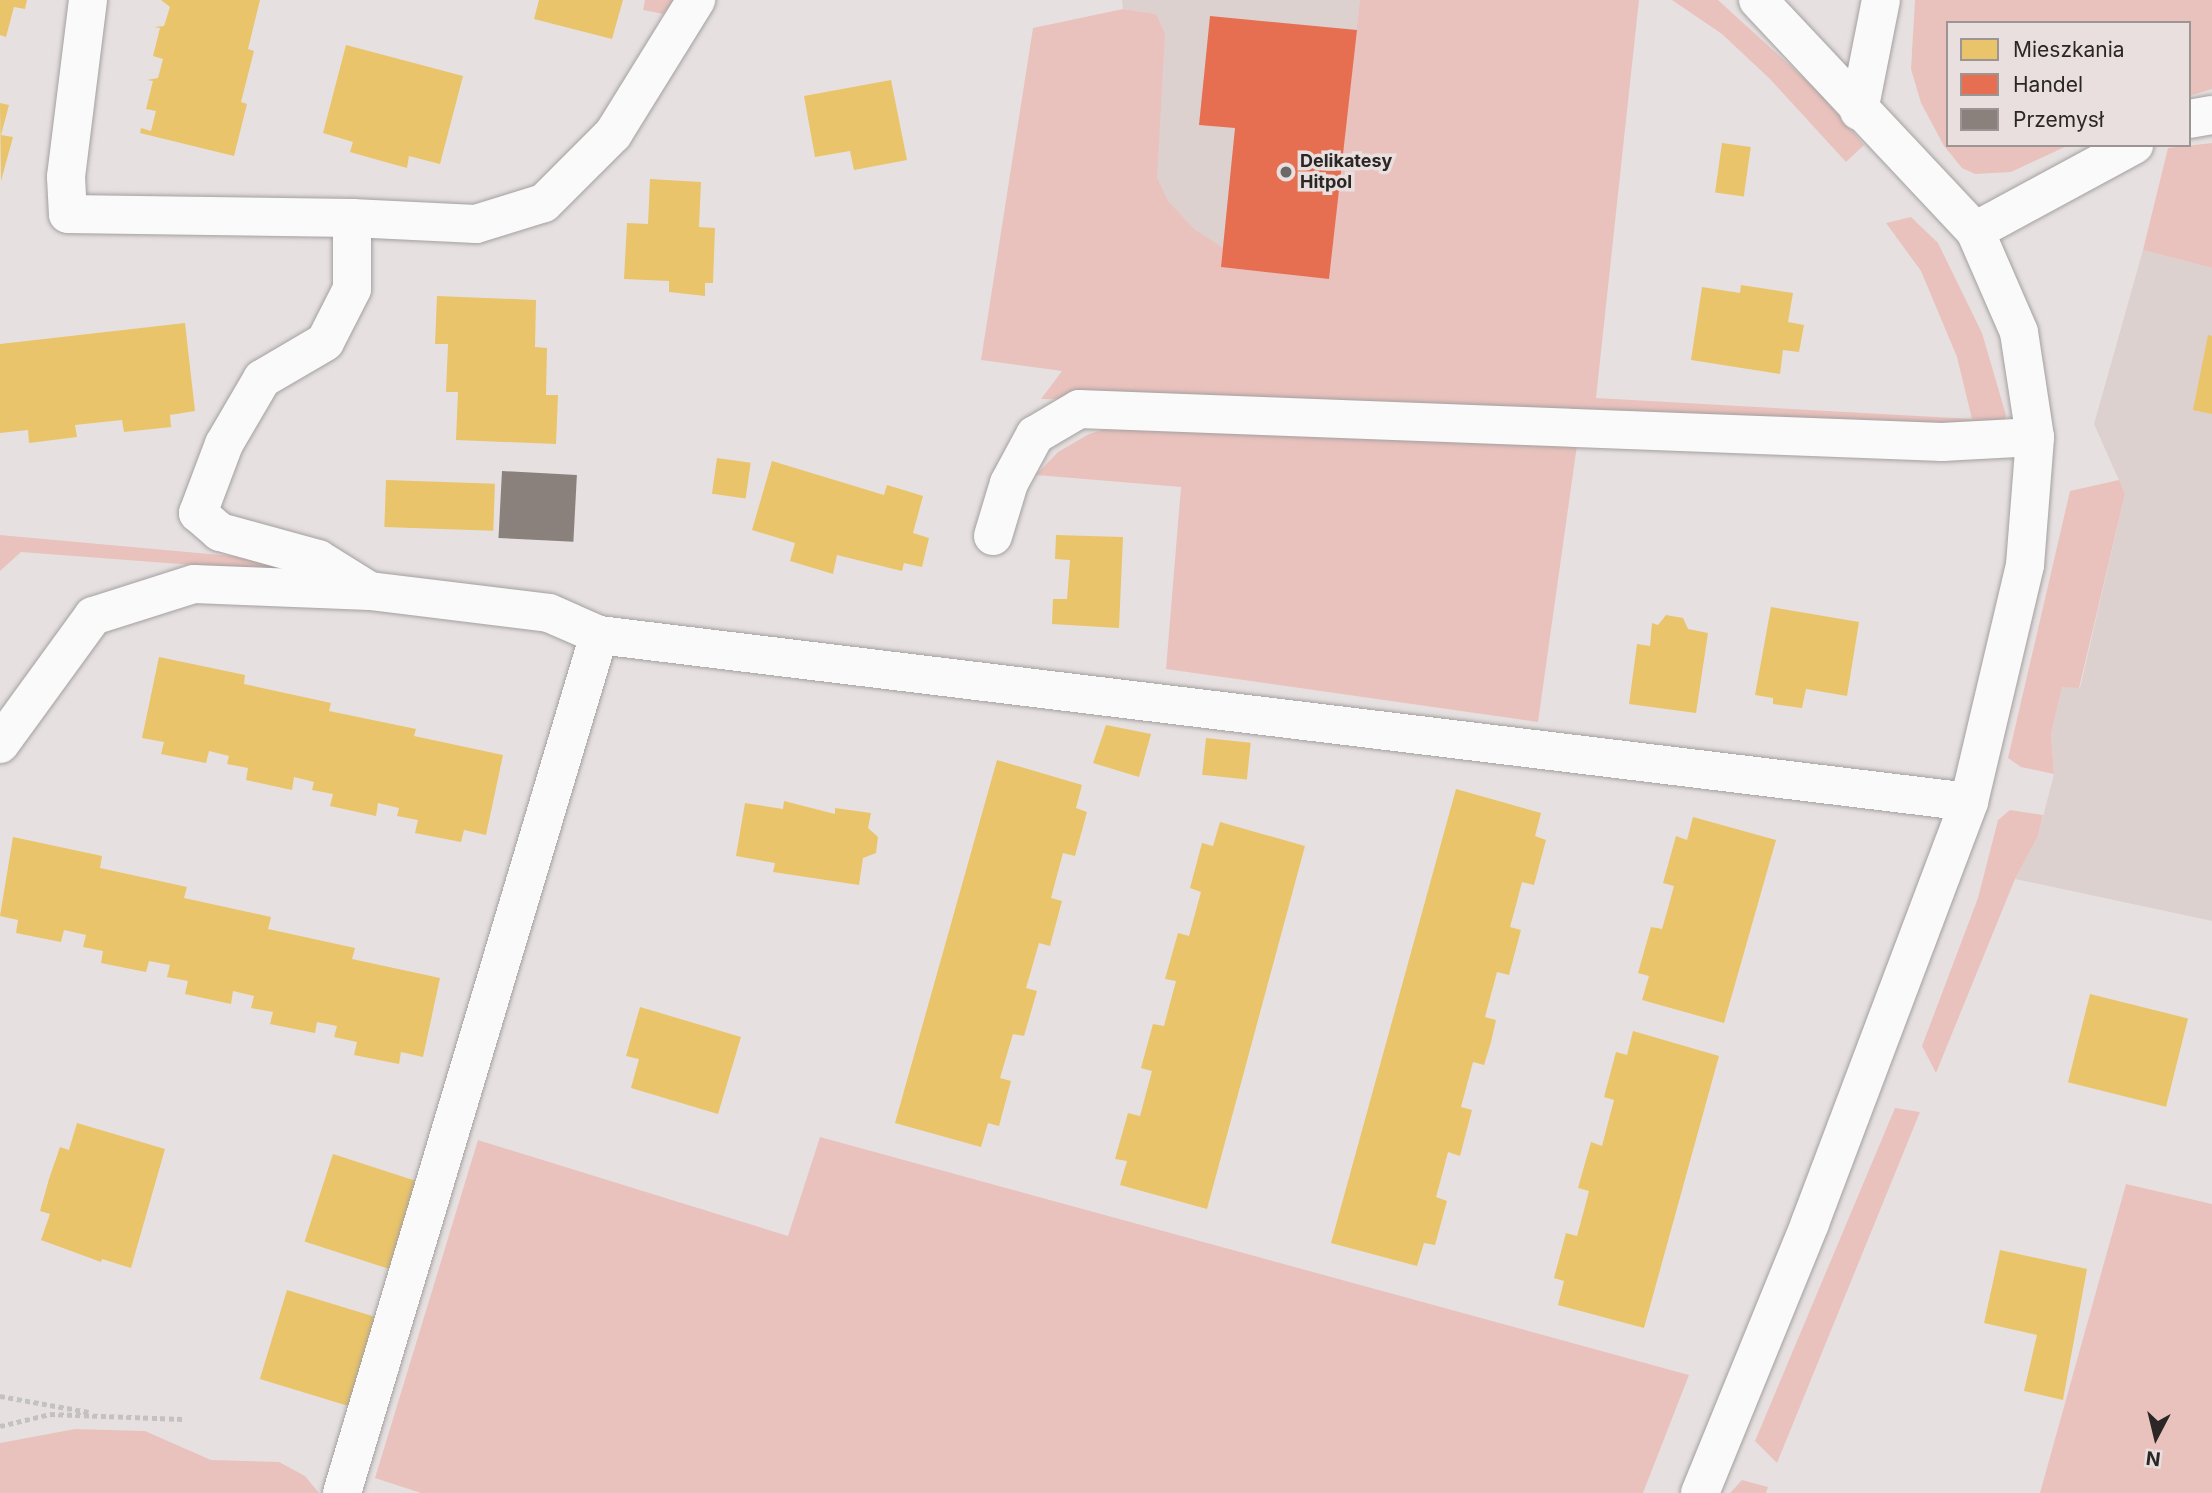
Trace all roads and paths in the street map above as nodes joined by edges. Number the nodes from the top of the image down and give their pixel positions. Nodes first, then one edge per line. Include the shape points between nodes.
1 (88, 0) edge
2 (696, 0) edge
3 (1758, 0) edge
4 (1881, 0) edge
5 (1858, 111) junction
6 (2212, 115) edge
7 (2191, 119) edge
8 (2130, 147) edge
9 (352, 218) junction
10 (1975, 231) junction
11 (2035, 437) junction
12 (993, 536) dead end
13 (370, 591) junction
14 (599, 635) junction
15 (0, 744) edge
16 (1969, 802) junction
17 (0, 1396) edge
18 (100, 1414) junction
19 (183, 1419) dead end
20 (0, 1426) edge
21 (342, 1493) edge
22 (1700, 1493) edge

1 - 9 street via 66,177 68,214
2 - 9 street via 613,134 544,203 476,225
3 - 5 street
4 - 5 street
5 - 10 street
6 - 7 street
8 - 10 street
9 - 13 street via 352,289 325,342 262,379 224,444 198,513 220,532 318,559
10 - 11 street via 2019,332
11 - 12 street via 1942,442 1079,409 1035,435 1009,483
11 - 16 street via 2025,565
13 - 14 street via 549,613
13 - 15 street via 194,584 93,617
14 - 16 street
14 - 21 street
16 - 22 street via 1810,1223
17 - 18 path
18 - 19 path
18 - 20 path via 50,1414

